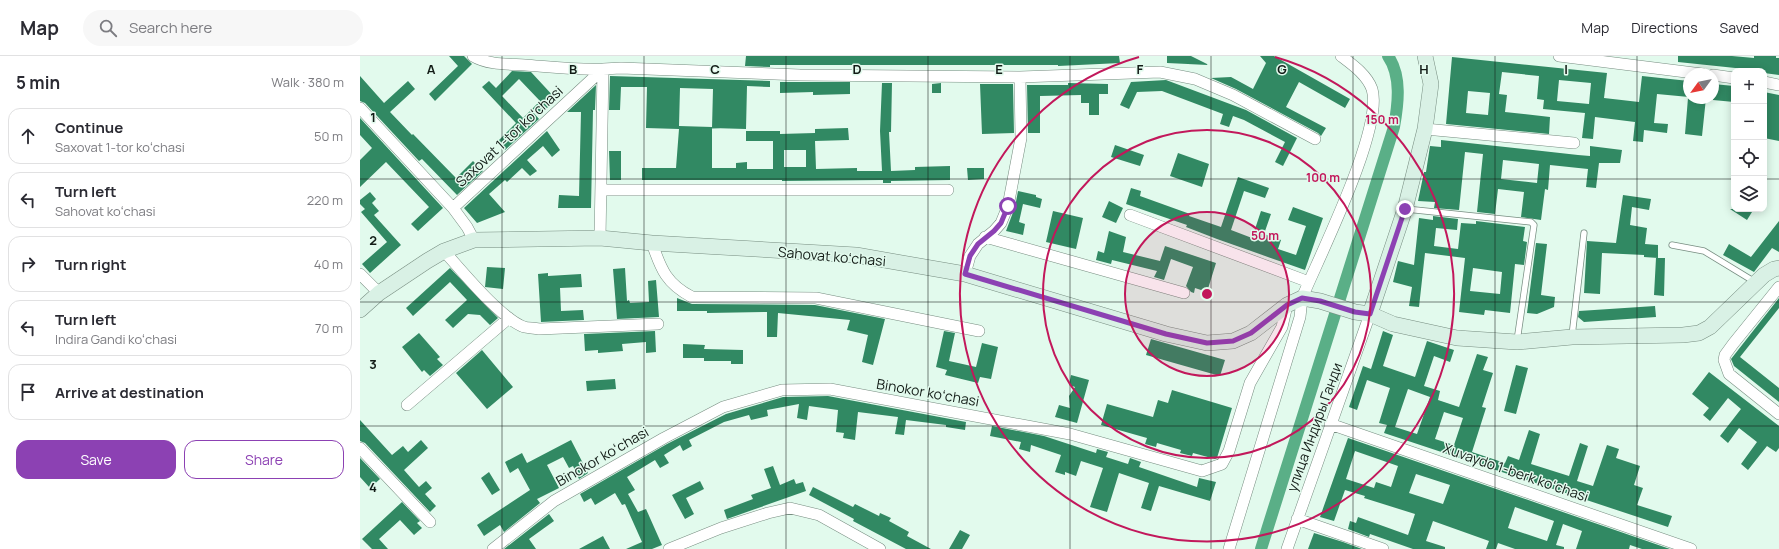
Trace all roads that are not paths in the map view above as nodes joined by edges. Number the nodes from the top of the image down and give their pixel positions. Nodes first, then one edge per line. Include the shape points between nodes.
1 (474, 56) edge
2 (1341, 56) edge
3 (1425, 56) edge
4 (1559, 56) edge
5 (603, 69) junction
6 (1683, 72) edge
7 (1719, 76) edge
8 (1020, 77) junction
9 (1731, 78) edge
10 (1767, 83) edge
11 (1779, 85) edge
12 (360, 108) edge
13 (1425, 129) junction
14 (1315, 139) dead end
15 (1574, 144) dead end
16 (602, 190) junction
17 (948, 190) dead end
18 (453, 208) junction
19 (1405, 209) junction
20 (1130, 215) dead end
21 (1584, 233) dead end
22 (984, 237) junction
23 (600, 238) junction
24 (474, 240) junction
25 (652, 243) junction
26 (1672, 245) dead end
27 (444, 252) junction
28 (1779, 268) edge
29 (360, 274) edge
30 (965, 274) junction
31 (1309, 282) junction
32 (1757, 283) junction
33 (1779, 287) edge
34 (379, 293) junction
35 (1184, 293) dead end
36 (1302, 298) junction
37 (1287, 305) junction
38 (360, 310) edge
39 (1363, 313) junction
40 (510, 318) junction
41 (658, 324) dead end
42 (980, 331) dead end
43 (1572, 337) junction
44 (1517, 342) junction
45 (407, 405) dead end
46 (1779, 414) edge
47 (1330, 424) junction
48 (360, 448) edge
49 (1297, 519) junction
50 (430, 522) dead end
51 (493, 549) edge
52 (669, 549) edge
53 (880, 549) edge
54 (1229, 549) edge
55 (1287, 549) edge
56 (1384, 549) edge
57 (1691, 549) edge

1 - 5 street via 497,63 579,70
2 - 31 street via 1362,73 1372,88 1374,102 1368,137 1348,193
3 - 13 street via 1431,84
4 - 6 street
5 - 8 street via 800,75
5 - 16 street
5 - 18 street, Saxovat 1-tor koʻchasi
7 - 9 street
8 - 14 street via 1160,72 1176,75 1195,79 1233,95
8 - 22 street via 1021,138 1008,206 1001,223
10 - 11 street
12 - 18 street
13 - 15 street
13 - 19 street
16 - 17 street
16 - 23 street
18 - 24 street
19 - 39 street
19 - 44 lane via 1531,222 1534,225
20 - 31 street
21 - 43 lane
22 - 30 street via 970,256
22 - 35 street
23 - 24 street, Sahovat koʻchasi
23 - 25 street, Sahovat koʻchasi
24 - 27 street, Sahovat koʻchasi
25 - 30 street, Sahovat koʻchasi via 856,255
25 - 42 street via 668,279 678,290 692,296 816,298
26 - 32 lane via 1704,251
27 - 34 street, Sahovat koʻchasi
27 - 40 street via 495,306
28 - 32 street via 1764,275
29 - 34 street
30 - 37 street, Sahovat koʻchasi via 1166,334 1207,343 1233,341 1251,333
31 - 36 street
32 - 43 street via 1710,327 1698,333
33 - 46 street via 1732,344 1724,360 1729,374
34 - 38 street, Sahovat koʻchasi
36 - 37 street, Sahovat koʻchasi
36 - 39 street
36 - 54 street via 1300,317
37 - 51 street, Binokor koʻchasi via 1282,327 1250,383 1229,451 1222,464 1202,471 1070,434 830,389 782,390 723,407 664,438 554,501
39 - 44 street via 1393,324 1444,336
39 - 47 street, улица Индиры Ганди
40 - 41 street via 524,327 539,329
40 - 45 street
43 - 44 street
47 - 49 street, улица Индиры Ганди
47 - 57 street, Xuvaydo 1-berk koʻchasi
48 - 50 street
49 - 55 street, улица Индиры Ганди
49 - 56 street
52 - 53 street via 721,528 790,508 819,515

